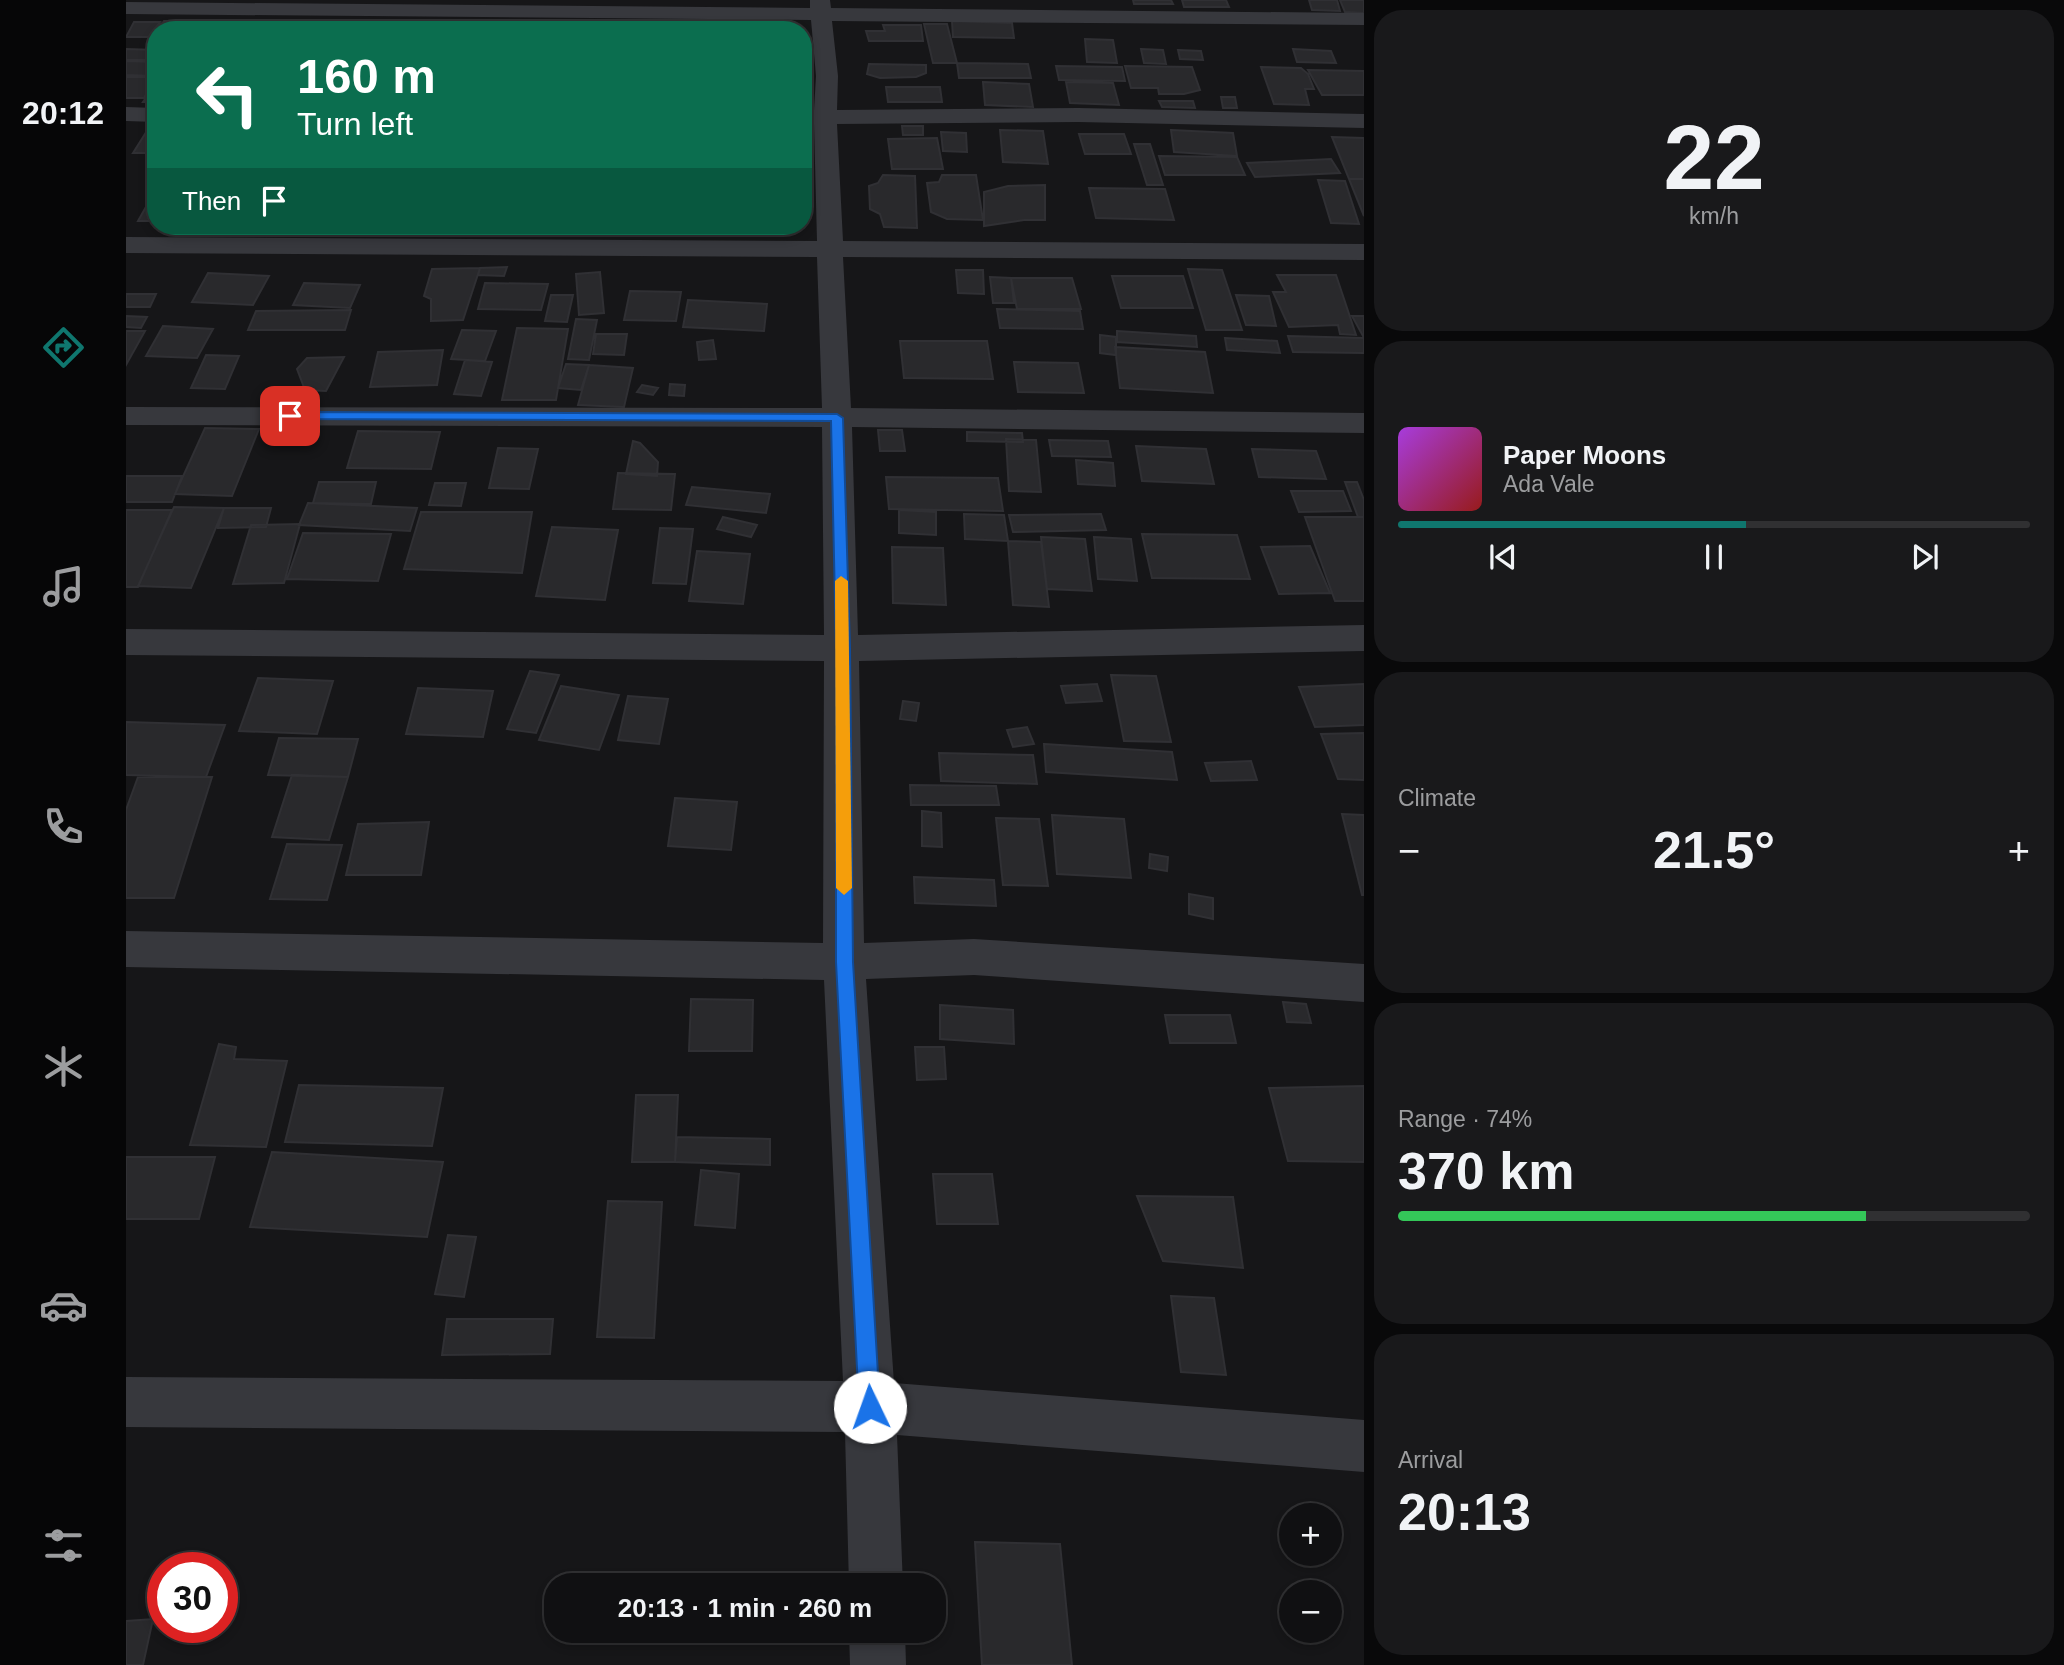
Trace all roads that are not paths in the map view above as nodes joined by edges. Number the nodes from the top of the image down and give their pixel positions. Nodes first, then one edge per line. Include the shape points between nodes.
1 (820, 6) edge
2 (126, 8) edge
3 (1364, 19) edge
4 (126, 114) edge
5 (147, 114) edge
6 (814, 117) edge
7 (1364, 121) edge
8 (126, 245) edge
9 (829, 248) junction
10 (1364, 252) edge
11 (126, 416) edge
12 (837, 418) junction
13 (1364, 423) edge
14 (1364, 638) edge
15 (126, 642) edge
16 (843, 648) junction
17 (126, 949) edge
18 (844, 962) junction
19 (1364, 983) edge
20 (126, 1402) edge
21 (870, 1407) junction
22 (1364, 1446) edge
23 (876, 1573) edge
24 (877, 1643) edge
25 (878, 1665) edge

1 - 2 street
1 - 3 street
1 - 6 street via 827,76
4 - 5 street
6 - 7 street via 1078,115
6 - 9 street
8 - 9 street
9 - 10 street
9 - 12 street
11 - 12 street
12 - 13 street
12 - 16 street
14 - 16 street
15 - 16 street
16 - 18 street
17 - 18 street
18 - 19 street via 974,957
18 - 21 street
20 - 21 street
21 - 22 street
21 - 23 street
24 - 25 street

